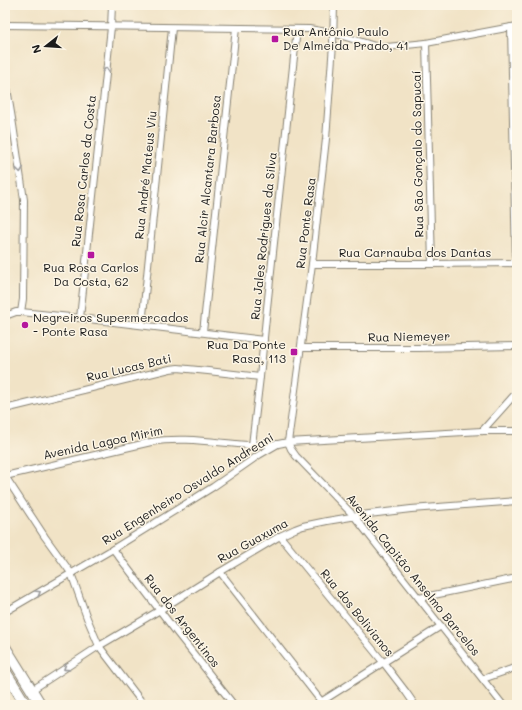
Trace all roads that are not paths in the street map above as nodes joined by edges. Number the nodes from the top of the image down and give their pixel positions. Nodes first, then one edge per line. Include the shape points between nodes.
1 (112, 5) edge
2 (334, 5) edge
3 (5, 25) edge
4 (111, 27) junction
5 (514, 27) edge
6 (172, 28) junction
7 (236, 28) junction
8 (297, 29) junction
9 (333, 33) junction
10 (426, 43) junction
11 (5, 76) edge
12 (516, 263) edge
13 (312, 264) junction
14 (432, 264) junction
15 (21, 312) junction
16 (5, 316) edge
17 (80, 318) junction
18 (142, 325) junction
19 (203, 332) junction
20 (264, 340) junction
21 (517, 346) edge
22 (300, 348) junction
23 (260, 377) junction
24 (517, 392) edge
25 (5, 408) edge
26 (482, 431) junction
27 (516, 433) edge
28 (288, 442) junction
29 (278, 444) junction
30 (252, 445) junction
31 (5, 476) edge
32 (517, 501) edge
33 (354, 516) junction
34 (280, 536) junction
35 (113, 549) junction
36 (220, 572) junction
37 (71, 573) junction
38 (517, 578) edge
39 (419, 598) junction
40 (160, 610) junction
41 (5, 612) edge
42 (441, 626) junction
43 (5, 646) edge
44 (99, 646) junction
45 (383, 662) junction
46 (517, 667) edge
47 (5, 671) edge
48 (483, 679) junction
49 (32, 690) junction
50 (320, 704) edge
51 (26, 705) edge
52 (41, 705) edge
53 (144, 705) edge
54 (234, 705) edge
55 (415, 705) edge
56 (503, 705) edge

1 - 4 street, Rua Rosa Carlos da Costa
2 - 9 street, Rua Ponte Rasa
3 - 4 street
4 - 6 street
17 -> 4 street, Rua Rosa Carlos da Costa
5 - 10 street
5 - 12 street
6 - 7 street
6 - 18 street, Rua André Mateus Viu
7 - 8 street
7 - 19 street, Rua Alcir Alcantara Barbosa
8 - 9 street
8 - 20 street, Rua Jales Rodrigues da Silva
9 - 10 street via 387,48
9 - 13 street, Rua Ponte Rasa via 326,139
10 - 14 street, Rua São Gonçalo do Sapucaí
11 -> 15 street via 24,200
12 - 14 street, Rua Carnauba dos Dantas
13 - 14 street, Rua Carnauba dos Dantas
13 - 22 street, Rua Ponte Rasa
15 - 16 street
15 - 17 street
17 - 18 street
18 - 19 street
19 - 20 street
20 - 23 street, Rua Jales Rodrigues da Silva
21 - 22 street, Rua Niemeyer
22 - 28 street, Rua Ponte Rasa
23 - 25 street, Rua Lucas Bati via 178,368
23 - 30 street, Rua Jales Rodrigues da Silva
24 - 26 street
26 - 27 street, Rua Engenheiro Osvaldo Andreani
26 - 28 street, Rua Engenheiro Osvaldo Andreani
28 - 29 street, Rua Engenheiro Osvaldo Andreani
28 - 33 street, Avenida Capitão Anselmo Barcelos via 296,456
29 - 30 street, Avenida Lagoa Mirim
29 - 35 street, Rua Engenheiro Osvaldo Andreani
30 - 31 street, Avenida Lagoa Mirim via 167,440
31 - 37 street
32 - 33 street, Rua Guaxuma
33 - 34 street, Rua Guaxuma via 303,526
33 - 39 street, Avenida Capitão Anselmo Barcelos
34 - 36 street, Rua Guaxuma
34 - 45 street, Rua dos Bolivianos
35 - 37 street, Rua Engenheiro Osvaldo Andreani
35 - 40 street, Rua dos Argentinos
36 - 40 street, Rua Guaxuma
36 - 50 street
41 -> 37 street, Rua Engenheiro Osvaldo Andreani
37 - 44 street
38 - 39 street
39 - 42 street, Avenida Capitão Anselmo Barcelos
40 - 44 street, Rua Guaxuma
40 - 54 street, Rua dos Argentinos
42 - 45 street
42 - 48 street, Avenida Capitão Anselmo Barcelos
43 - 49 main road
44 -> 49 street, Rua Guaxuma
44 - 53 street
45 - 50 street
45 - 55 street, Rua dos Bolivianos
46 - 48 street
47 - 51 main road
48 - 56 street, Avenida Capitão Anselmo Barcelos
49 - 52 main road

